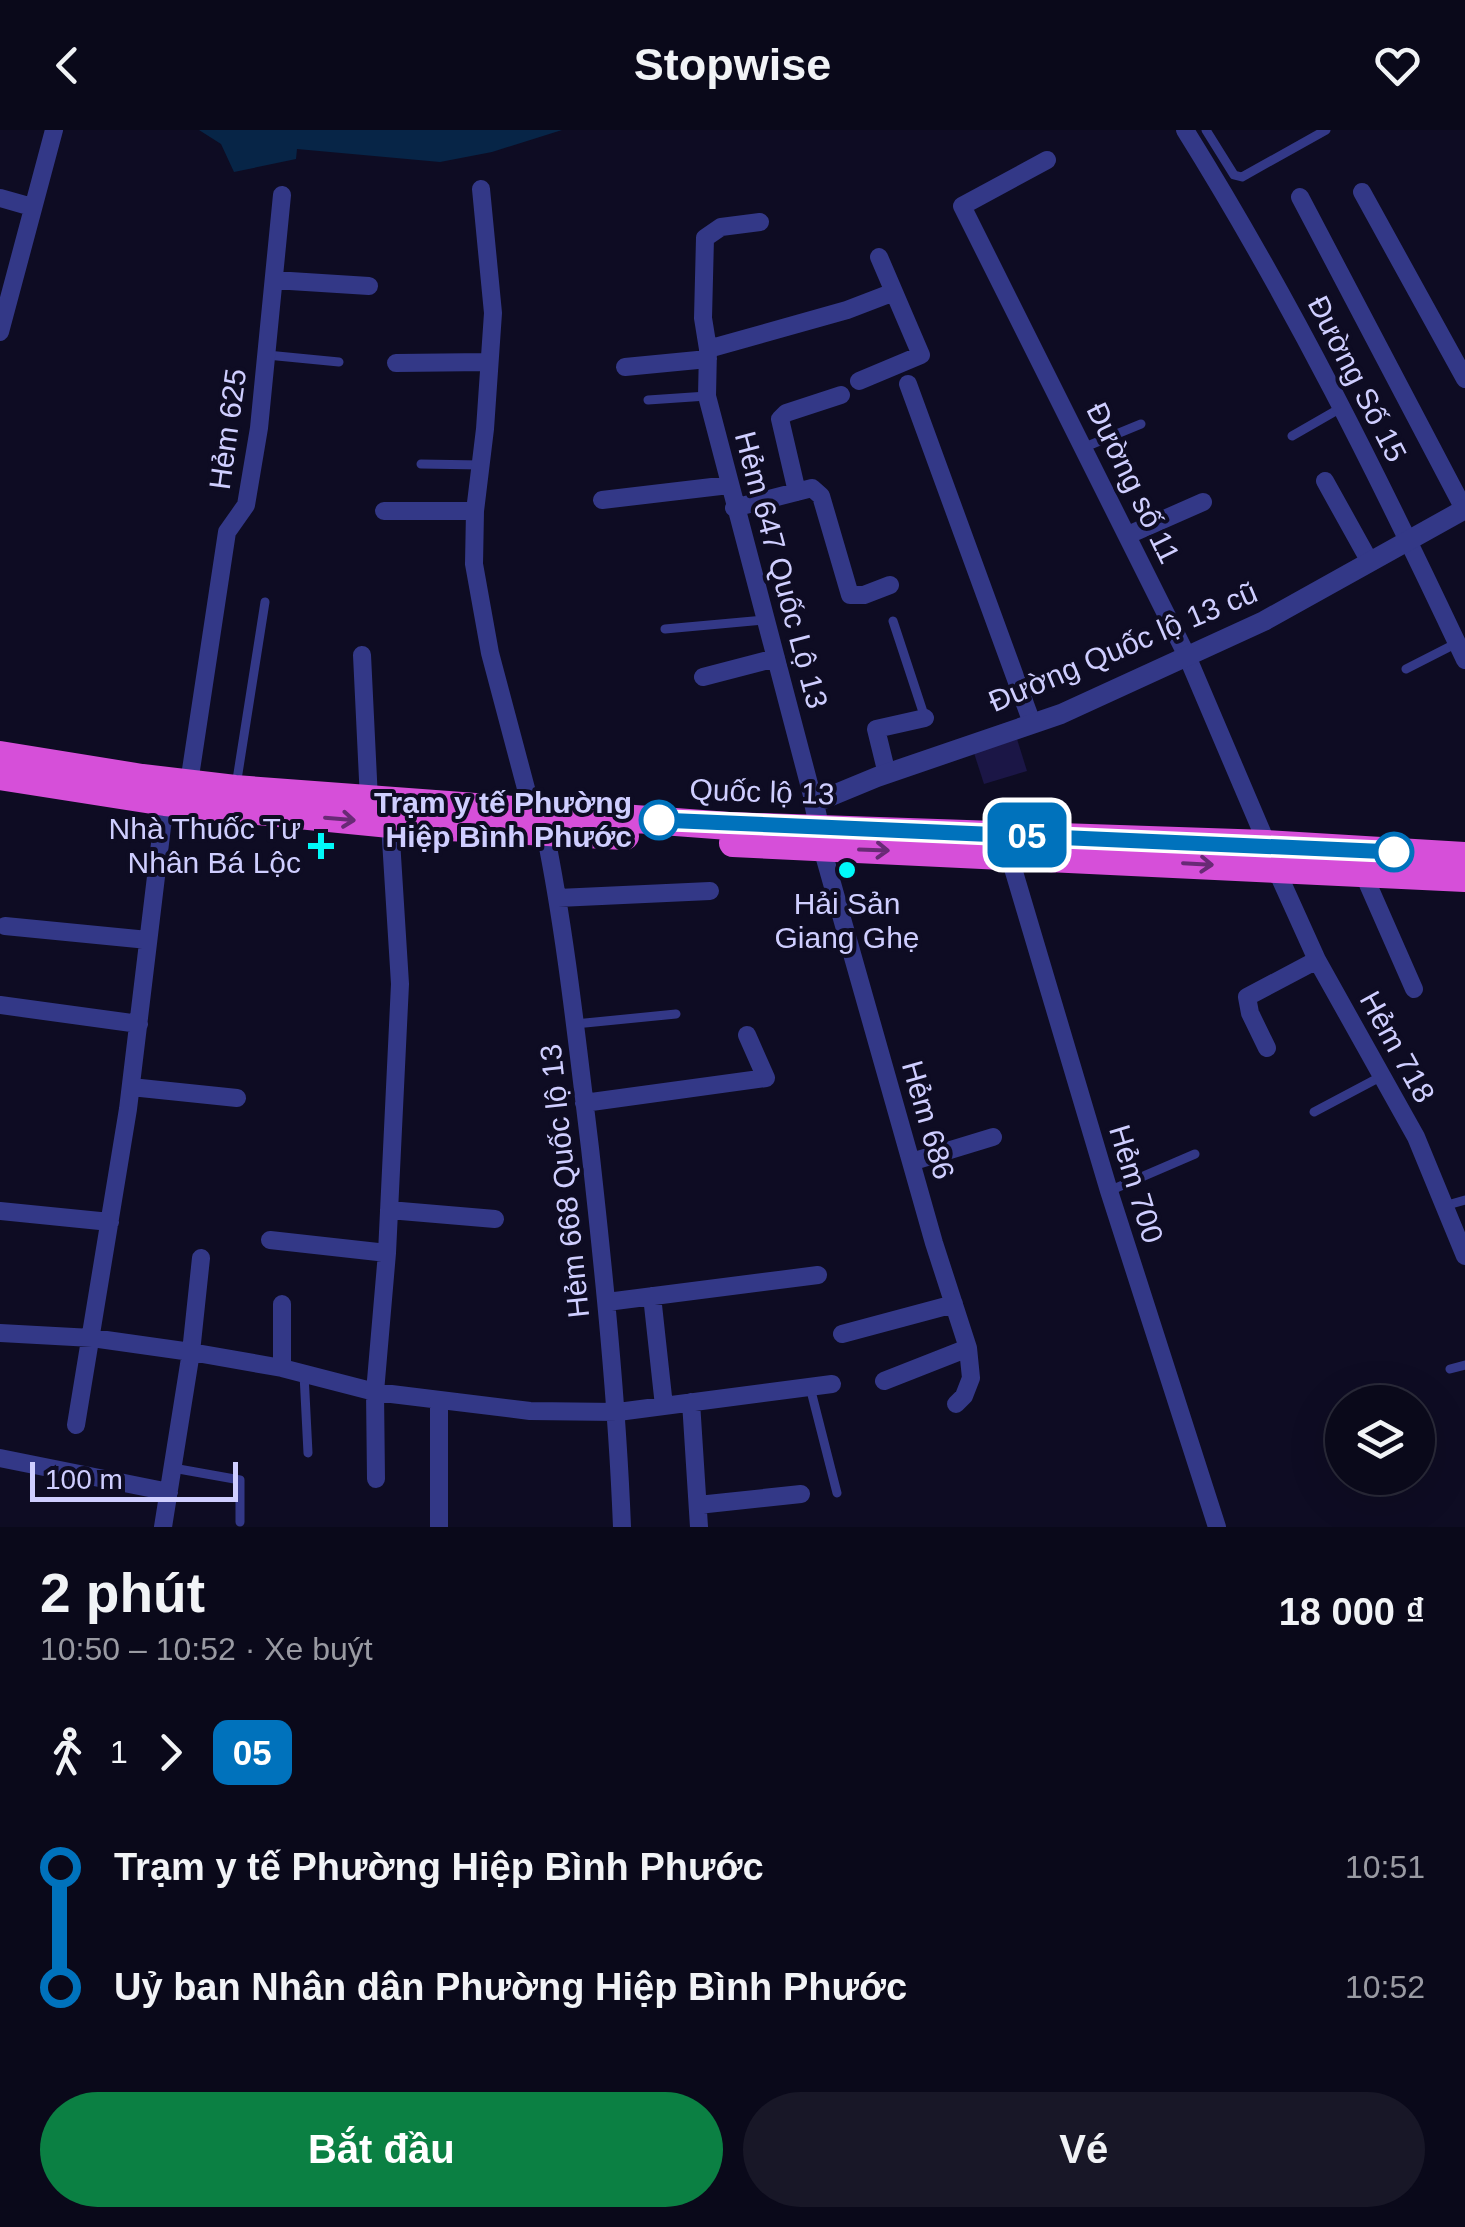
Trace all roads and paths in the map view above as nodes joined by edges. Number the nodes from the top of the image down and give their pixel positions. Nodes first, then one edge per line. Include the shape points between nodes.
1 (54, 130) edge
2 (1185, 130) edge
3 (1206, 130) edge
4 (1326, 130) edge
5 (1046, 160) dead end
6 (481, 189) dead end
7 (1362, 192) dead end
8 (282, 195) dead end
9 (1300, 197) dead end
10 (0, 198) edge
11 (32, 207) junction
12 (760, 222) dead end
13 (879, 257) dead end
14 (274, 280) junction
15 (369, 286) dead end
16 (894, 292) junction
17 (0, 328) edge
18 (708, 354) junction
19 (266, 356) junction
20 (339, 362) dead end
21 (488, 362) junction
22 (396, 364) dead end
23 (625, 368) dead end
24 (1465, 378) edge
25 (859, 382) dead end
26 (908, 384) dead end
27 (707, 396) junction
28 (841, 396) dead end
29 (648, 400) dead end
30 (1339, 408) junction
31 (1140, 424) dead end
32 (1292, 436) dead end
33 (1085, 447) junction
34 (421, 464) dead end
35 (481, 465) junction
36 (1326, 481) dead end
37 (729, 485) junction
38 (798, 492) junction
39 (602, 500) dead end
40 (1203, 502) dead end
41 (734, 508) junction
42 (1465, 509) edge
43 (384, 511) dead end
44 (475, 511) junction
45 (1128, 535) junction
46 (1410, 540) junction
47 (1370, 562) junction
48 (890, 585) dead end
49 (265, 602) dead end
50 (764, 620) junction
51 (893, 621) dead end
52 (665, 629) dead end
53 (1461, 652) edge
54 (362, 655) dead end
55 (1187, 656) junction
56 (776, 658) junction
57 (1406, 669) dead end
58 (703, 677) dead end
59 (925, 718) joint
60 (1032, 724) junction
61 (0, 754) edge
62 (887, 774) junction
63 (0, 776) edge
64 (190, 784) junction
65 (236, 788) junction
66 (369, 800) junction
67 (165, 802) junction
68 (539, 821) junction
69 (390, 824) junction
70 (818, 826) junction
71 (1009, 855) junction
72 (1271, 856) junction
73 (1465, 856) edge
74 (1363, 873) junction
75 (1465, 878) edge
76 (710, 891) dead end
77 (558, 898) junction
78 (6, 926) dead end
79 (148, 940) junction
80 (1317, 960) junction
81 (1414, 989) dead end
82 (0, 1005) edge
83 (676, 1014) dead end
84 (138, 1024) junction
85 (576, 1024) junction
86 (747, 1035) dead end
87 (1266, 1048) dead end
88 (1382, 1076) junction
89 (131, 1088) junction
90 (237, 1098) dead end
91 (584, 1103) junction
92 (1314, 1112) dead end
93 (993, 1137) dead end
94 (1196, 1154) dead end
95 (911, 1162) junction
96 (1108, 1191) junction
97 (1465, 1200) edge
98 (1444, 1206) junction
99 (389, 1210) junction
100 (0, 1211) edge
101 (495, 1218) dead end
102 (110, 1222) junction
103 (270, 1240) dead end
104 (386, 1253) junction
105 (1465, 1256) edge
106 (201, 1258) dead end
107 (818, 1275) dead end
108 (652, 1296) junction
109 (607, 1302) junction
110 (282, 1304) dead end
111 (954, 1304) junction
112 (0, 1333) edge
113 (842, 1334) dead end
114 (92, 1338) junction
115 (968, 1348) junction
116 (191, 1352) junction
117 (1465, 1365) edge
118 (282, 1368) junction
119 (1450, 1369) dead end
120 (304, 1374) junction
121 (884, 1381) dead end
122 (832, 1384) dead end
123 (810, 1387) junction
124 (375, 1392) junction
125 (438, 1400) junction
126 (691, 1402) junction
127 (956, 1404) dead end
128 (664, 1406) junction
129 (618, 1412) junction
130 (76, 1425) dead end
131 (308, 1454) dead end
132 (0, 1458) edge
133 (173, 1468) junction
134 (376, 1479) dead end
135 (169, 1492) junction
136 (837, 1493) dead end
137 (801, 1494) dead end
138 (698, 1505) junction
139 (240, 1522) dead end
140 (163, 1527) edge
141 (439, 1527) edge
142 (622, 1527) edge
143 (699, 1527) edge
144 (1217, 1527) edge

1 - 11 street
2 - 30 street, Đường Số 15 via 1313,350
3 - 4 lane via 1234,175 1242,177
5 - 33 street, Đường số 11 via 962,206
6 - 21 street, Hẻm 668 Quốc lộ 13 via 494,313
7 - 24 street
8 - 14 street, Hẻm 625
9 - 42 street
10 - 11 street
11 - 17 street
12 - 18 street, Hẻm 647 Quốc Lộ 13 via 721,227 706,238
13 - 16 street
14 - 15 street
14 - 19 street, Hẻm 625
16 - 18 street
16 - 25 street via 921,355
18 - 23 street
18 - 27 street, Hẻm 647 Quốc Lộ 13
19 - 20 lane
19 - 64 street, Hẻm 625 via 246,504 227,532
21 - 22 street
21 - 35 street, Hẻm 668 Quốc lộ 13
26 - 60 street
27 - 29 lane
27 - 37 street, Hẻm 647 Quốc Lộ 13
28 - 38 street via 780,419
30 - 32 lane
30 - 46 street, Đường Số 15
31 - 33 lane
33 - 45 street, Đường số 11
34 - 35 lane
35 - 44 street, Hẻm 668 Quốc lộ 13
36 - 47 street
37 - 39 street
37 - 41 street, Hẻm 647 Quốc Lộ 13
38 - 41 street
38 - 48 street via 812,488 821,496 850,595
40 - 45 street
41 - 50 street, Hẻm 647 Quốc Lộ 13
42 - 46 street, Đường Quốc lộ 13 cũ
43 - 44 street
44 - 68 street, Hẻm 668 Quốc lộ 13 via 474,564 490,653
45 - 55 street, Đường số 11
46 - 47 street, Đường Quốc lộ 13 cũ
46 - 53 street, Đường Số 15
47 - 55 street, Đường Quốc lộ 13 cũ
49 - 65 lane
50 - 52 lane
50 - 56 street, Hẻm 647 Quốc Lộ 13
51 - 59 lane
53 - 57 lane
54 - 66 street
55 - 60 street, Đường Quốc lộ 13 cũ
55 - 72 street, Đường số 11
56 - 58 street
56 - 70 street, Hẻm 647 Quốc Lộ 13
59 - 62 street via 876,729
60 - 62 street, Đường Quốc lộ 13 cũ
61 - 64 highway, Quốc lộ 13
62 - 70 street, Đường Quốc lộ 13 cũ
63 - 67 highway, Quốc lộ 13
64 - 65 highway, Quốc lộ 13
65 - 66 highway, Quốc lộ 13
66 - 68 highway, Quốc lộ 13
67 -> 69 highway, Quốc lộ 13
67 - 79 street
68 - 69 highway, Quốc lộ 13
68 - 70 highway, Quốc lộ 13
68 - 77 street, Hẻm 668 Quốc lộ 13
69 - 99 street via 400,984
70 -> 71 highway, Quốc lộ 13
70 - 72 highway, Quốc lộ 13
70 - 95 street, Hẻm 686
71 -> 72 highway, Quốc lộ 13
71 - 96 street, Hẻm 700
72 - 73 highway, Quốc lộ 13
72 - 74 highway, Quốc lộ 13
72 - 80 street, Hẻm 718
74 - 75 highway, Quốc lộ 13
74 - 81 street
76 - 77 street
77 - 85 street, Hẻm 668 Quốc lộ 13
78 - 79 street
79 - 84 street
80 - 87 street via 1247,997
80 - 88 street, Hẻm 718
82 - 84 street
83 - 85 lane
84 - 89 street
85 - 91 street, Hẻm 668 Quốc lộ 13
86 - 91 street via 766,1078
88 - 92 lane
88 - 98 street, Hẻm 718
89 - 90 street
89 - 102 street
91 - 109 street, Hẻm 668 Quốc lộ 13
93 - 95 street
94 - 96 lane
95 - 111 street, Hẻm 686
96 - 144 street, Hẻm 700
97 - 98 lane
98 - 105 street, Hẻm 718
99 - 101 street
99 - 104 street
100 - 102 street
102 - 114 street
103 - 104 street
104 - 124 street
106 - 116 street
107 - 108 street
108 - 109 street
108 - 128 street
109 - 129 street, Hẻm 668 Quốc lộ 13
110 - 118 street
111 - 113 street
111 - 115 street, Hẻm 686
112 - 114 street
114 - 116 street
114 - 130 street
115 - 121 street
115 - 127 street, Hẻm 686 via 971,1378
116 - 118 street
116 - 133 street
117 - 119 lane
118 - 120 street
120 - 124 street
120 - 131 lane
122 - 123 street
123 - 126 street
123 - 136 lane
124 - 125 street
124 - 134 street
125 - 129 street
125 - 141 street
126 - 128 street
126 - 138 street
128 - 129 street
129 - 142 street, Hẻm 668 Quốc lộ 13
132 - 135 street
133 - 135 street
133 - 139 lane via 240,1480
135 - 140 street
137 - 138 street
138 - 143 street

